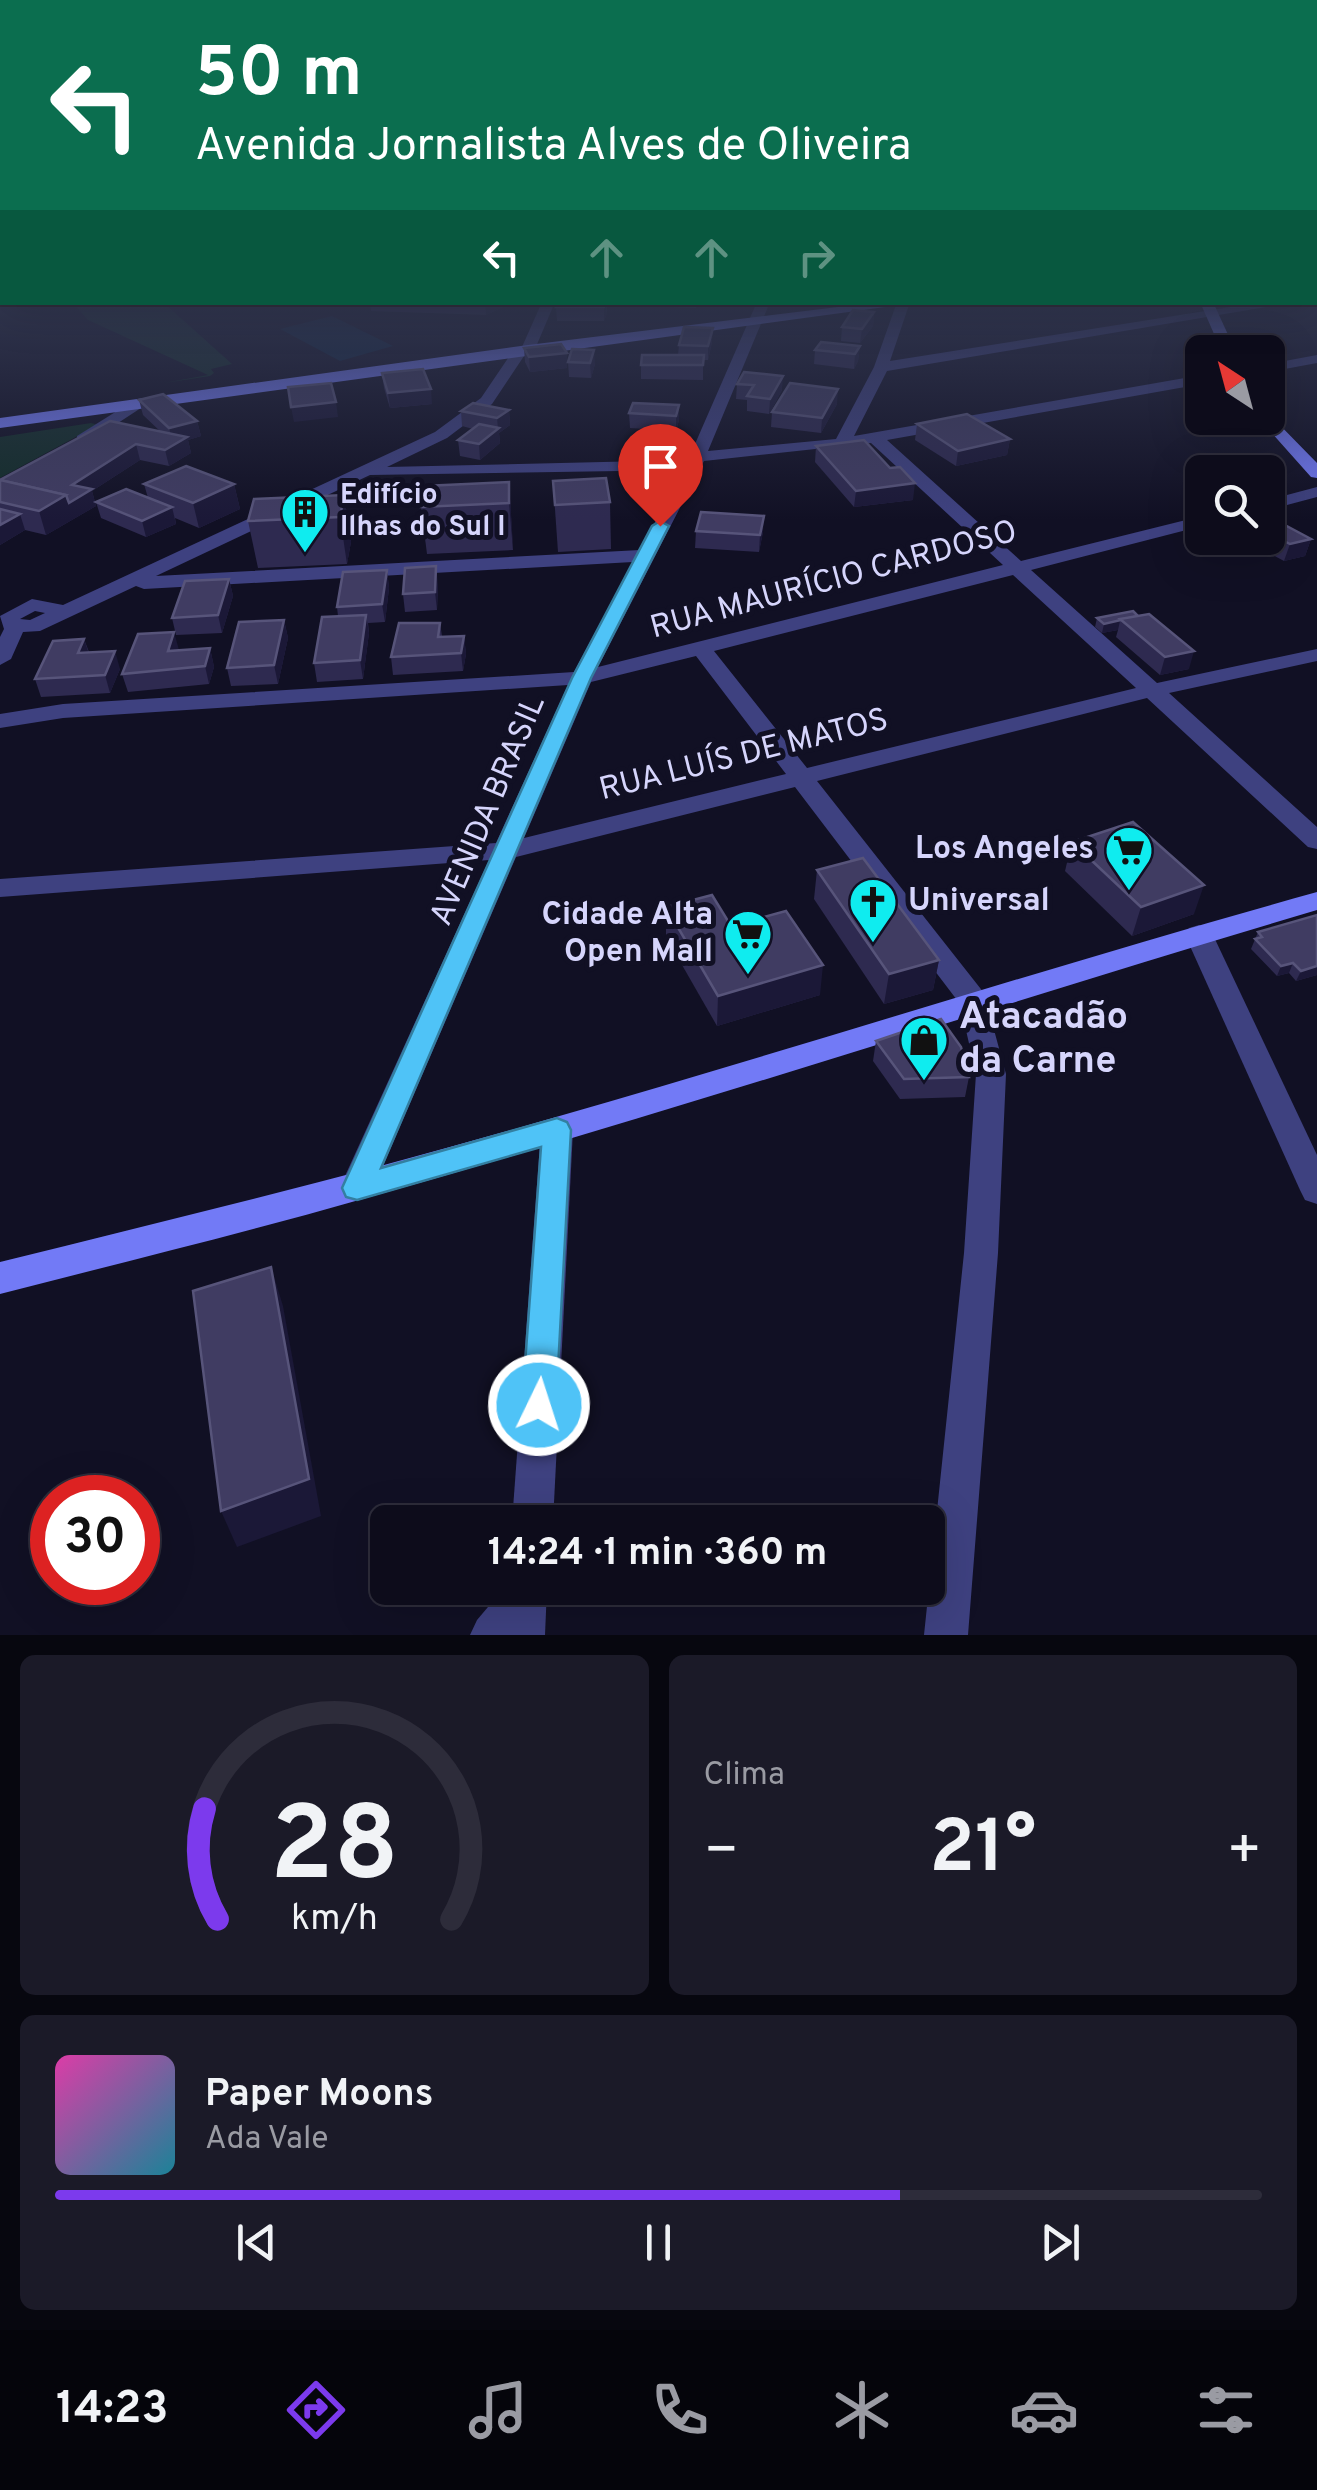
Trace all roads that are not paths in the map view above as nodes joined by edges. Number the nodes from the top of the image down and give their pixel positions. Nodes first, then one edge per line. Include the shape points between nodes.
1 (401, 367) edge
2 (512, 367) edge
3 (734, 367) edge
4 (882, 367) edge
5 (1185, 383) edge
6 (139, 404) junction
7 (0, 424) edge
8 (1283, 435) edge
9 (874, 437) junction
10 (842, 443) junction
11 (61, 452) edge
12 (696, 461) junction
13 (367, 472) junction
14 (1317, 473) edge
15 (1317, 492) edge
16 (1285, 500) edge
17 (1185, 525) edge
18 (644, 556) junction
19 (1016, 567) junction
20 (154, 570) junction
21 (181, 579) junction
22 (120, 586) junction
23 (23, 616) edge
24 (702, 648) junction
25 (2, 654) edge
26 (1317, 655) edge
27 (582, 678) junction
28 (1154, 690) junction
29 (0, 721) edge
30 (801, 778) junction
31 (1317, 841) edge
32 (509, 850) junction
33 (0, 888) edge
34 (1317, 900) edge
35 (1199, 935) junction
36 (974, 1001) junction
37 (557, 1130) junction
38 (357, 1188) junction
39 (1317, 1190) edge
40 (0, 1278) edge
41 (533, 1505) edge
42 (526, 1605) edge
43 (492, 1635) edge
44 (946, 1635) edge

1 - 6 street
2 - 13 street via 488,401 441,435
3 - 12 street, AVENIDA BRASIL
4 - 10 street
5 - 9 street
6 - 7 street
6 - 11 street
8 - 14 street
9 - 10 street
9 - 19 street
10 - 12 street
12 - 13 street
12 - 18 street, AVENIDA BRASIL
13 - 20 street
15 - 16 street
17 - 19 street, RUA MAURÍCIO CARDOSO
18 - 21 street
18 - 27 street, AVENIDA BRASIL
19 - 24 street, RUA MAURÍCIO CARDOSO
19 - 28 street
20 - 21 street
20 - 22 street
21 - 22 street
22 - 23 street
23 - 25 street
24 - 27 street, RUA MAURÍCIO CARDOSO
24 - 30 street
26 - 28 street, RUA LUÍS DE MATOS
27 - 29 street, RUA MAURÍCIO CARDOSO
27 - 32 street, AVENIDA BRASIL
28 - 30 street, RUA LUÍS DE MATOS
28 - 31 street
30 - 32 street, RUA LUÍS DE MATOS
30 - 36 street
32 - 33 street, RUA LUÍS DE MATOS
32 - 38 street, AVENIDA BRASIL
34 - 35 street
35 - 36 street
35 - 39 street
36 - 37 street
36 - 44 street via 991,1074
37 - 38 street
37 - 41 street
38 - 40 street
42 - 43 street

